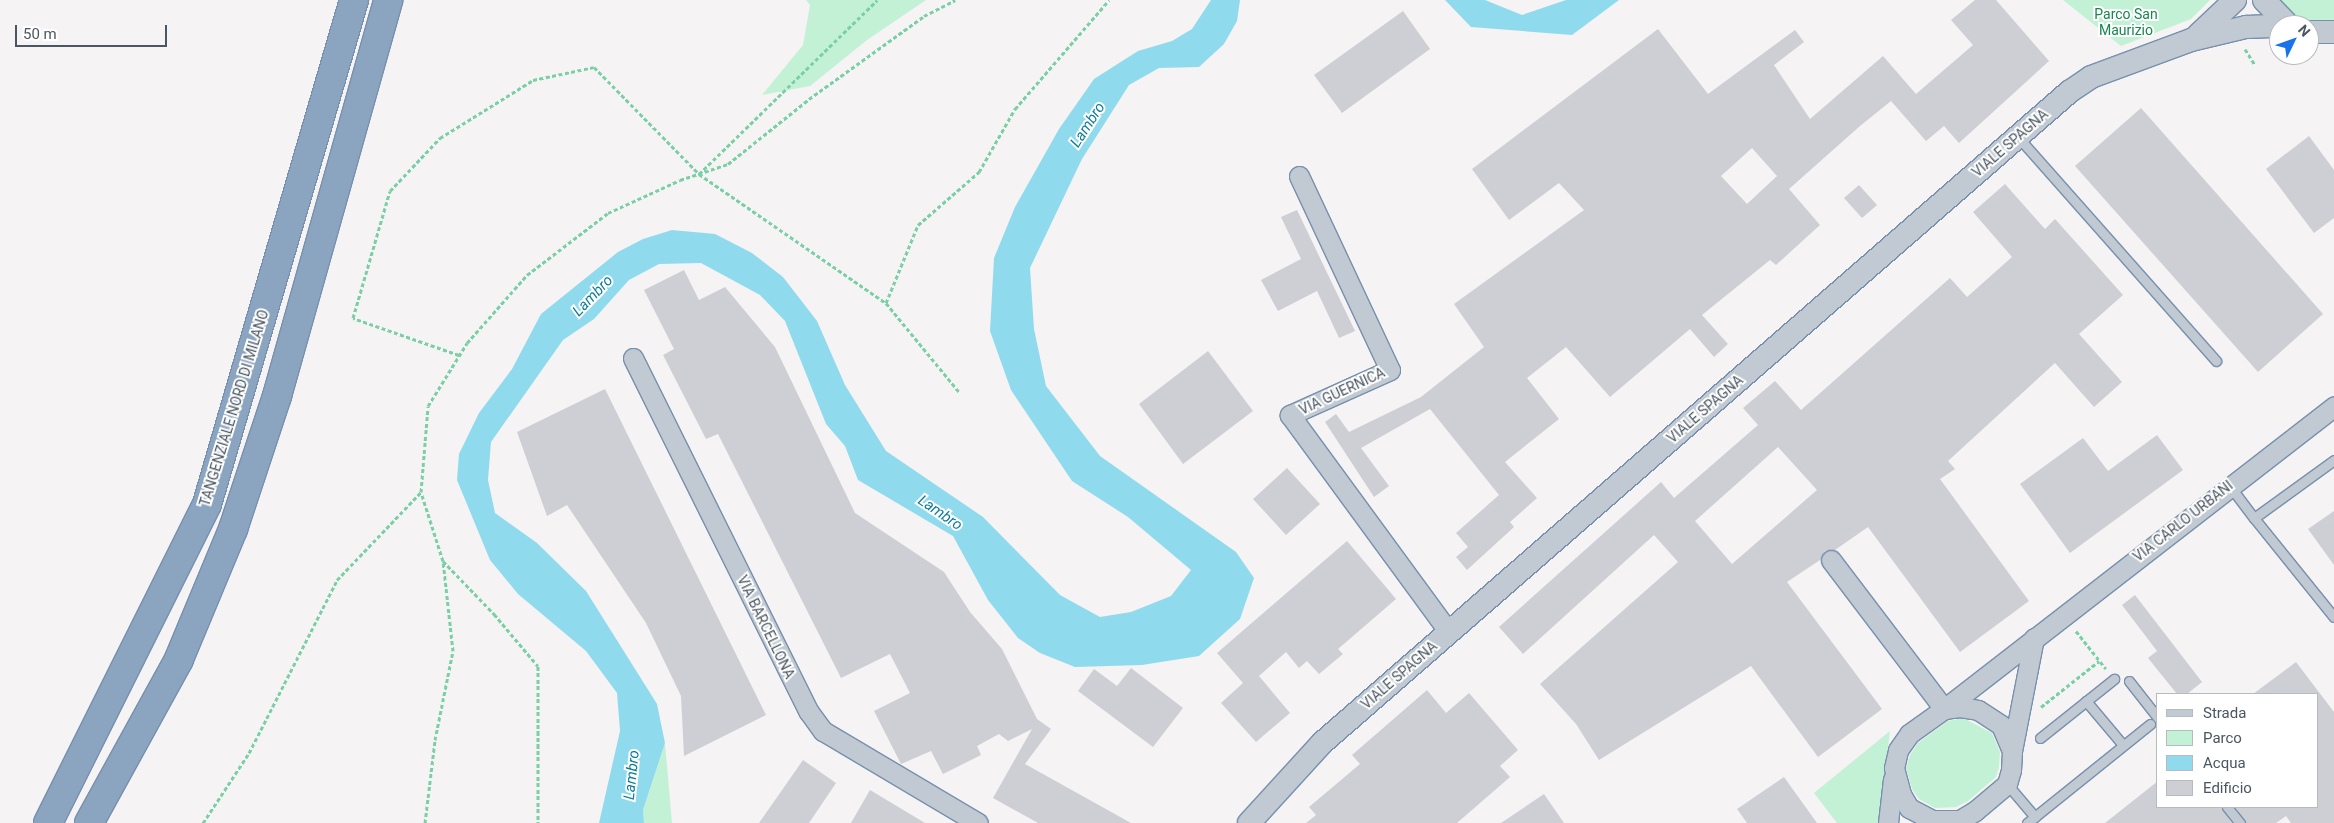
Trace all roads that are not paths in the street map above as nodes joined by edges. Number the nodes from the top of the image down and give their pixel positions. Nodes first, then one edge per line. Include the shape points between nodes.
1 (354, 0) edge
2 (388, 0) edge
3 (2235, 0) edge
4 (2264, 0) edge
5 (2278, 15) edge
6 (2269, 26) edge
7 (2191, 40) junction
8 (2018, 137) junction
9 (1300, 176) dead end
10 (633, 358) dead end
11 (2216, 361) dead end
12 (2334, 406) edge
13 (2334, 460) edge
14 (2229, 485) junction
15 (2254, 518) junction
16 (1831, 560) dead end
17 (2334, 617) edge
18 (1449, 632) junction
19 (2034, 638) junction
20 (2114, 679) dead end
21 (2129, 682) dead end
22 (2086, 701) junction
23 (1944, 709) junction
24 (2156, 716) edge
25 (2150, 724) dead end
26 (2040, 738) dead end
27 (2123, 745) junction
28 (2012, 752) junction
29 (1894, 768) junction
30 (2007, 784) junction
31 (2228, 808) edge
32 (2034, 817) junction
33 (1958, 821) edge
34 (48, 823) edge
35 (89, 823) edge
36 (978, 823) edge
37 (1249, 823) edge
38 (1888, 823) edge
39 (2027, 823) edge
40 (2240, 823) edge

1 - 34 highway, TANGENZIALE NORD DI MILANO via 206,504
2 - 35 highway via 277,396 233,529 179,659
3 - 7 street, VIALE SPAGNA via 2214,24
4 - 5 street
6 - 7 street, VIALE SPAGNA via 2246,27
7 - 8 street, VIALE SPAGNA via 2091,77
8 - 11 lane
8 - 18 street, VIALE SPAGNA
9 - 18 street, VIA GUERNICA via 1390,370 1290,415
10 - 36 street, VIA BARCELLONA via 809,712 823,731
12 - 14 street, VIA CARLO URBANI
13 - 15 lane
14 - 15 lane
14 - 19 street, VIA CARLO URBANI
15 - 17 lane
16 - 23 street
18 - 37 street, VIALE SPAGNA via 1322,743
19 - 23 street, VIA CARLO URBANI
19 - 28 street via 2020,724
20 - 22 lane
21 - 24 lane
22 - 26 lane
22 - 27 lane
23 - 28 street via 1969,708 1990,716 2001,725
23 - 29 street via 1909,734 1898,750
25 - 27 lane
27 - 32 lane
28 - 30 street
29 - 33 street via 1901,794 1909,808 1932,820
29 - 38 street
30 - 32 lane
30 - 33 street
31 - 40 lane
32 - 39 lane

